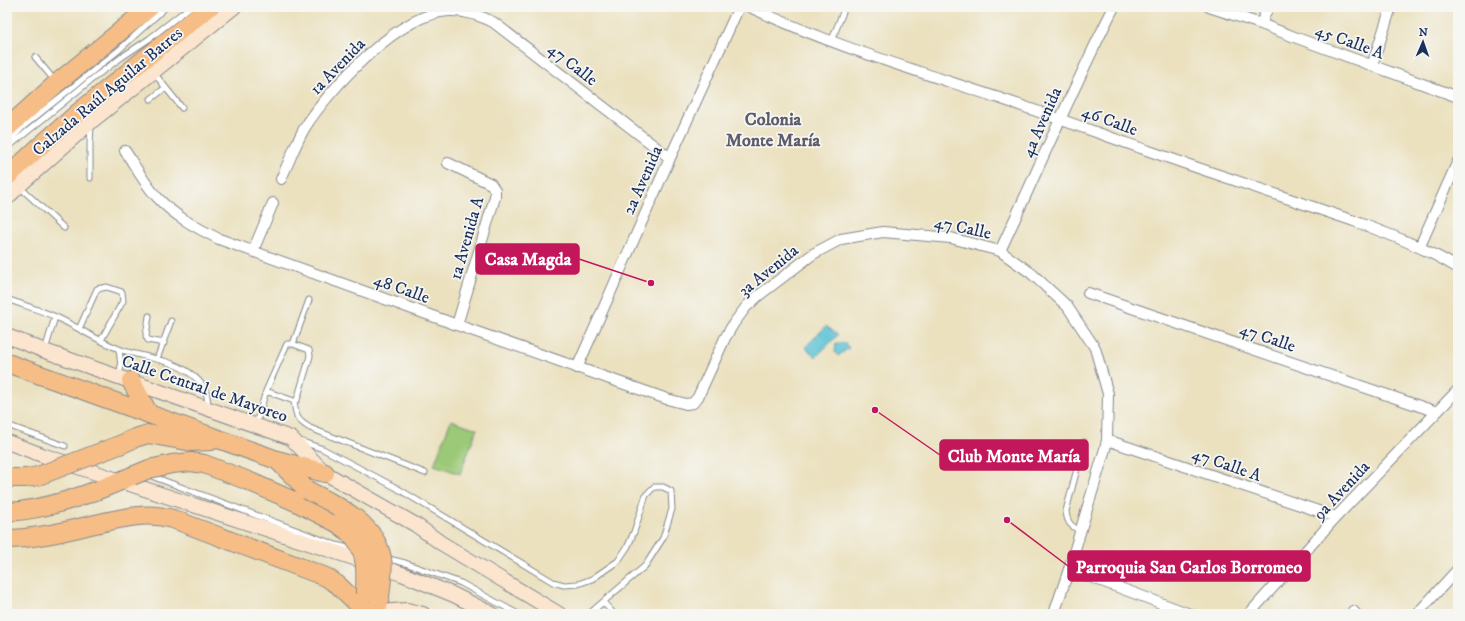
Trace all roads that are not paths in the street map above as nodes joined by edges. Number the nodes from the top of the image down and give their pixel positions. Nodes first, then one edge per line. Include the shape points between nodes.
1 (150, 7) edge
2 (166, 7) edge
3 (190, 7) edge
4 (209, 7) edge
5 (234, 7) edge
6 (739, 7) edge
7 (750, 7) edge
8 (845, 7) edge
9 (1114, 7) edge
10 (1209, 7) edge
11 (1268, 7) edge
12 (1391, 7) edge
13 (449, 11) joint
14 (1261, 24) junction
15 (831, 42) junction
16 (35, 57) dead end
17 (1372, 66) junction
18 (153, 72) junction
19 (57, 83) junction
20 (165, 88) junction
21 (1458, 97) edge
22 (151, 98) dead end
23 (182, 108) dead end
24 (1061, 119) junction
25 (92, 121) junction
26 (7, 128) edge
27 (7, 143) edge
28 (7, 148) edge
29 (125, 151) dead end
30 (670, 158) junction
31 (1458, 161) edge
32 (448, 162) dead end
33 (90, 178) dead end
34 (281, 179) dead end
35 (13, 181) edge
36 (7, 198) edge
37 (273, 203) dead end
38 (64, 228) dead end
39 (883, 232) joint
40 (1420, 246) junction
41 (253, 251) junction
42 (1000, 251) junction
43 (1458, 268) edge
44 (1088, 293) dead end
45 (7, 299) edge
46 (308, 300) dead end
47 (149, 316) dead end
48 (55, 317) junction
49 (170, 321) dead end
50 (456, 325) junction
51 (79, 329) junction
52 (7, 336) edge
53 (101, 340) junction
54 (164, 344) junction
55 (292, 344) junction
56 (119, 349) junction
57 (45, 352) junction
58 (157, 359) junction
59 (7, 363) edge
60 (577, 368) junction
61 (125, 379) junction
62 (1458, 390) edge
63 (266, 391) junction
64 (698, 397) joint
65 (294, 401) junction
66 (207, 408) junction
67 (1437, 412) junction
68 (149, 414) junction
69 (7, 425) edge
70 (255, 425) junction
71 (291, 438) junction
72 (1108, 440) junction
73 (225, 441) junction
74 (7, 442) edge
75 (1084, 442) dead end
76 (66, 446) dead end
77 (277, 460) junction
78 (425, 472) dead end
79 (325, 473) junction
80 (154, 477) dead end
81 (7, 478) edge
82 (127, 479) junction
83 (7, 512) edge
84 (1336, 517) junction
85 (1080, 531) junction
86 (7, 539) edge
87 (367, 553) dead end
88 (374, 555) dead end
89 (1069, 569) junction
90 (1458, 569) edge
91 (603, 602) junction
92 (369, 606) edge
93 (423, 614) edge
94 (492, 614) edge
95 (518, 614) edge
96 (559, 614) edge
97 (589, 614) edge
98 (614, 614) edge
99 (1054, 614) edge
100 (1190, 614) edge
101 (1249, 614) edge
102 (1417, 614) edge

1 - 19 highway
2 - 27 lane via 119,50 24,126
3 - 28 lane via 96,76
4 - 35 highway, Calzada Raúl Aguilar Batres via 79,112
5 - 18 main road
6 - 30 street, 2a Avenida
7 - 15 street, 46 Calle
8 - 15 lane
9 - 24 street, 4a Avenida
10 - 14 street, 45 Calle A
11 - 14 street
12 - 17 street
13 - 30 street, 47 Calle via 480,16 493,22
13 - 34 street, 1a Avenida via 413,22 390,37 351,71 324,101 305,128
14 - 17 street, 45 Calle A
15 - 24 street, 46 Calle
16 - 19 lane
17 - 21 street, 45 Calle A
18 - 20 lane
18 - 25 main road
19 - 26 highway
20 - 22 lane
20 - 23 lane
24 - 40 street, 46 Calle
24 - 42 street, 4a Avenida
25 - 33 lane
25 - 35 main road
29 - 41 street, 48 Calle via 156,197 166,206 197,228
30 - 60 street, 2a Avenida
31 - 40 street
32 - 50 street, 1a Avenida A via 491,184 495,190
35 - 36 main road
35 - 38 lane
37 - 41 street
39 - 42 street, 47 Calle via 951,238
39 - 64 street, 3a Avenida via 841,239 813,254 758,296 728,333
40 - 43 street, 46 Calle
41 - 50 street, 48 Calle
42 - 72 street, 47 Calle via 1031,272 1067,306 1095,348 1108,394
44 - 67 street, 47 Calle
45 - 48 lane
46 - 55 lane
47 - 54 lane via 146,336 148,340
48 - 51 lane
48 - 57 lane
49 - 54 lane
50 - 60 street, 48 Calle
51 - 53 lane
51 - 53 lane via 97,290 108,286 122,292 123,301
52 - 57 main road, Calle Central de Mayoreo
53 - 56 lane
54 - 58 lane
55 - 63 lane via 287,344
55 - 65 lane via 309,350 310,356 298,399
56 - 58 lane
56 - 61 lane
57 - 61 main road, Calle Central de Mayoreo
58 - 66 lane via 170,363 198,379 208,397
59 - 68 highway
60 - 64 street, 48 Calle via 686,404 693,403
61 - 66 main road, Calle Central de Mayoreo
61 - 68 highway
62 - 67 street, 9a Avenida
63 - 65 lane
63 - 70 lane
65 - 78 lane via 300,422 310,428
66 - 70 main road, Calle Central de Mayoreo
67 - 84 street, 9a Avenida
68 - 73 highway
69 - 76 lane
70 - 71 main road, Calle Central de Mayoreo
71 - 79 main road, Calle Central de Mayoreo
71 - 91 lane via 323,448 552,582 564,585 592,579 618,561 634,532 646,494 654,487 663,487 671,491 672,509 663,538 645,566
72 - 84 street, 47 Calle A
72 - 85 street, 47 Calle
73 - 77 highway
73 - 81 highway, bridge via 192,442 148,434 38,476
74 - 82 main road via 45,456
75 - 85 lane via 1066,512 1069,525
77 - 79 highway
77 - 92 highway, bridge via 307,490 355,518 374,537 382,564
79 - 96 main road, Calle Central de Mayoreo via 416,525 441,543
80 - 87 lane via 336,545
82 - 83 highway via 40,507
82 - 92 highway, bridge via 149,469 172,464 204,464 296,502 337,523 354,538 362,551
82 - 94 main road via 402,574
84 - 101 street, 9a Avenida
85 - 89 street, 47 Calle
86 - 92 highway via 34,537 141,515 160,516 333,580
88 - 95 lane via 461,583
89 - 99 street, 47 Calle
89 - 100 street
90 - 102 street
91 - 97 lane
91 - 98 lane
92 - 93 main road

